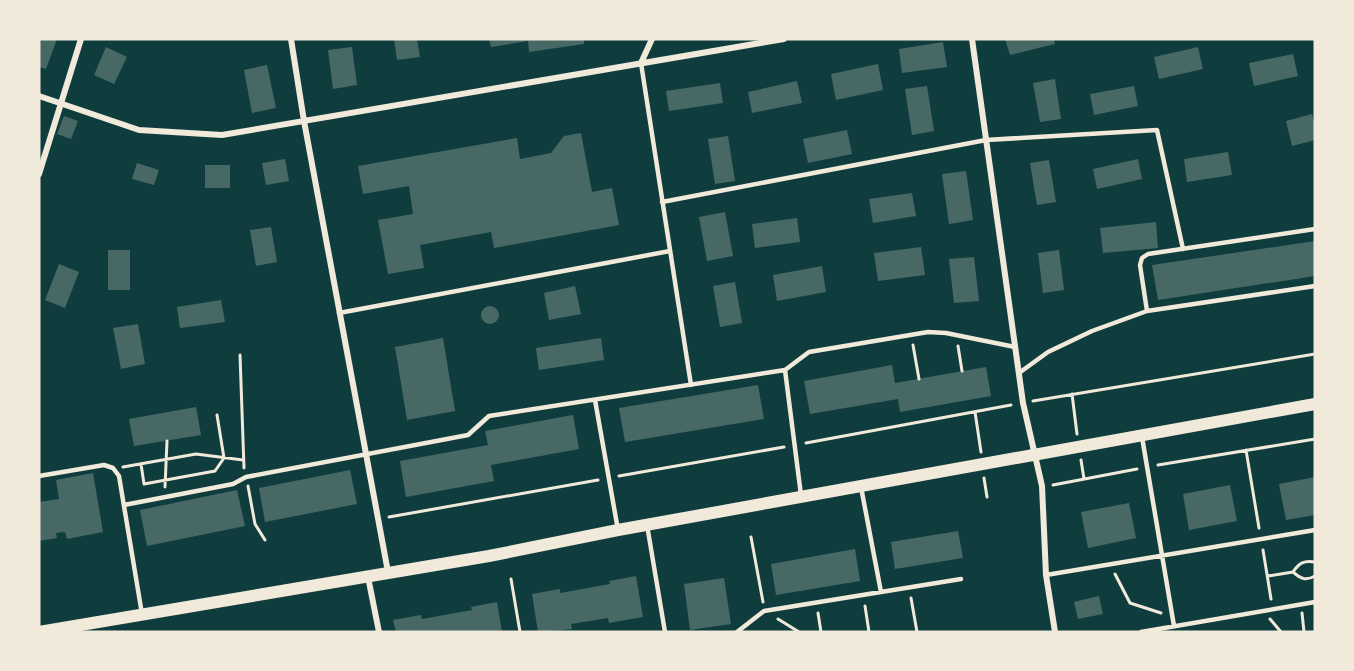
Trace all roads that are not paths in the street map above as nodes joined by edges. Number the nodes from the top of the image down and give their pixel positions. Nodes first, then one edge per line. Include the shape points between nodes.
1 (81, 39) edge
2 (291, 39) edge
3 (652, 39) edge
4 (784, 39) edge
5 (972, 39) edge
6 (641, 63) junction
7 (39, 96) edge
8 (61, 104) junction
9 (304, 121) junction
10 (986, 140) junction
11 (39, 174) edge
12 (662, 202) junction
13 (1315, 229) edge
14 (1182, 249) junction
15 (670, 251) junction
16 (1315, 286) edge
17 (1147, 311) junction
18 (339, 313) junction
19 (1015, 347) junction
20 (785, 370) junction
21 (1019, 373) junction
22 (691, 385) junction
23 (595, 400) junction
24 (1315, 404) edge
25 (1141, 434) junction
26 (366, 454) junction
27 (1035, 454) junction
28 (39, 476) edge
29 (861, 487) junction
30 (801, 497) junction
31 (124, 505) junction
32 (647, 525) junction
33 (618, 530) junction
34 (1315, 530) edge
35 (1162, 556) junction
36 (388, 572) junction
37 (368, 575) junction
38 (1046, 575) junction
39 (961, 579) dead end
40 (880, 592) junction
41 (1315, 602) edge
42 (142, 614) junction
43 (1174, 626) junction
44 (39, 632) edge
45 (379, 632) edge
46 (665, 632) edge
47 (738, 632) edge
48 (1055, 632) edge
49 (1141, 632) edge

1 - 8 street
2 - 9 street
3 - 6 street
4 - 6 street
5 - 10 street
6 - 9 street
6 - 12 lane
7 - 8 street
8 - 9 street via 139,130 222,135
8 - 11 street
9 - 18 street
10 - 12 lane
10 - 14 lane via 1157,130
10 - 19 street
12 - 15 lane
13 - 14 lane
14 - 17 lane via 1142,258
15 - 18 lane
15 - 22 lane
16 - 17 lane
17 - 21 lane via 1048,352
18 - 26 street
19 - 20 lane via 927,332 809,352
19 - 21 street
20 - 22 lane
20 - 30 lane
21 - 27 street
22 - 23 lane
23 - 26 lane via 489,416 468,435
23 - 33 lane
24 - 25 main road
25 - 27 main road
25 - 35 lane
26 - 31 lane
26 - 36 street
27 - 29 main road
27 - 38 street via 1042,486
28 - 31 lane via 104,465 113,468 119,476
29 - 30 main road
29 - 40 lane
30 - 32 main road
31 - 42 lane
32 - 33 main road
32 - 46 lane
33 - 36 main road
34 - 35 lane
35 - 38 lane
35 - 43 lane
36 - 37 main road
37 - 42 main road
37 - 45 street
38 - 48 street
39 - 40 lane
40 - 47 lane via 764,611
41 - 43 lane
42 - 44 main road
43 - 49 lane

